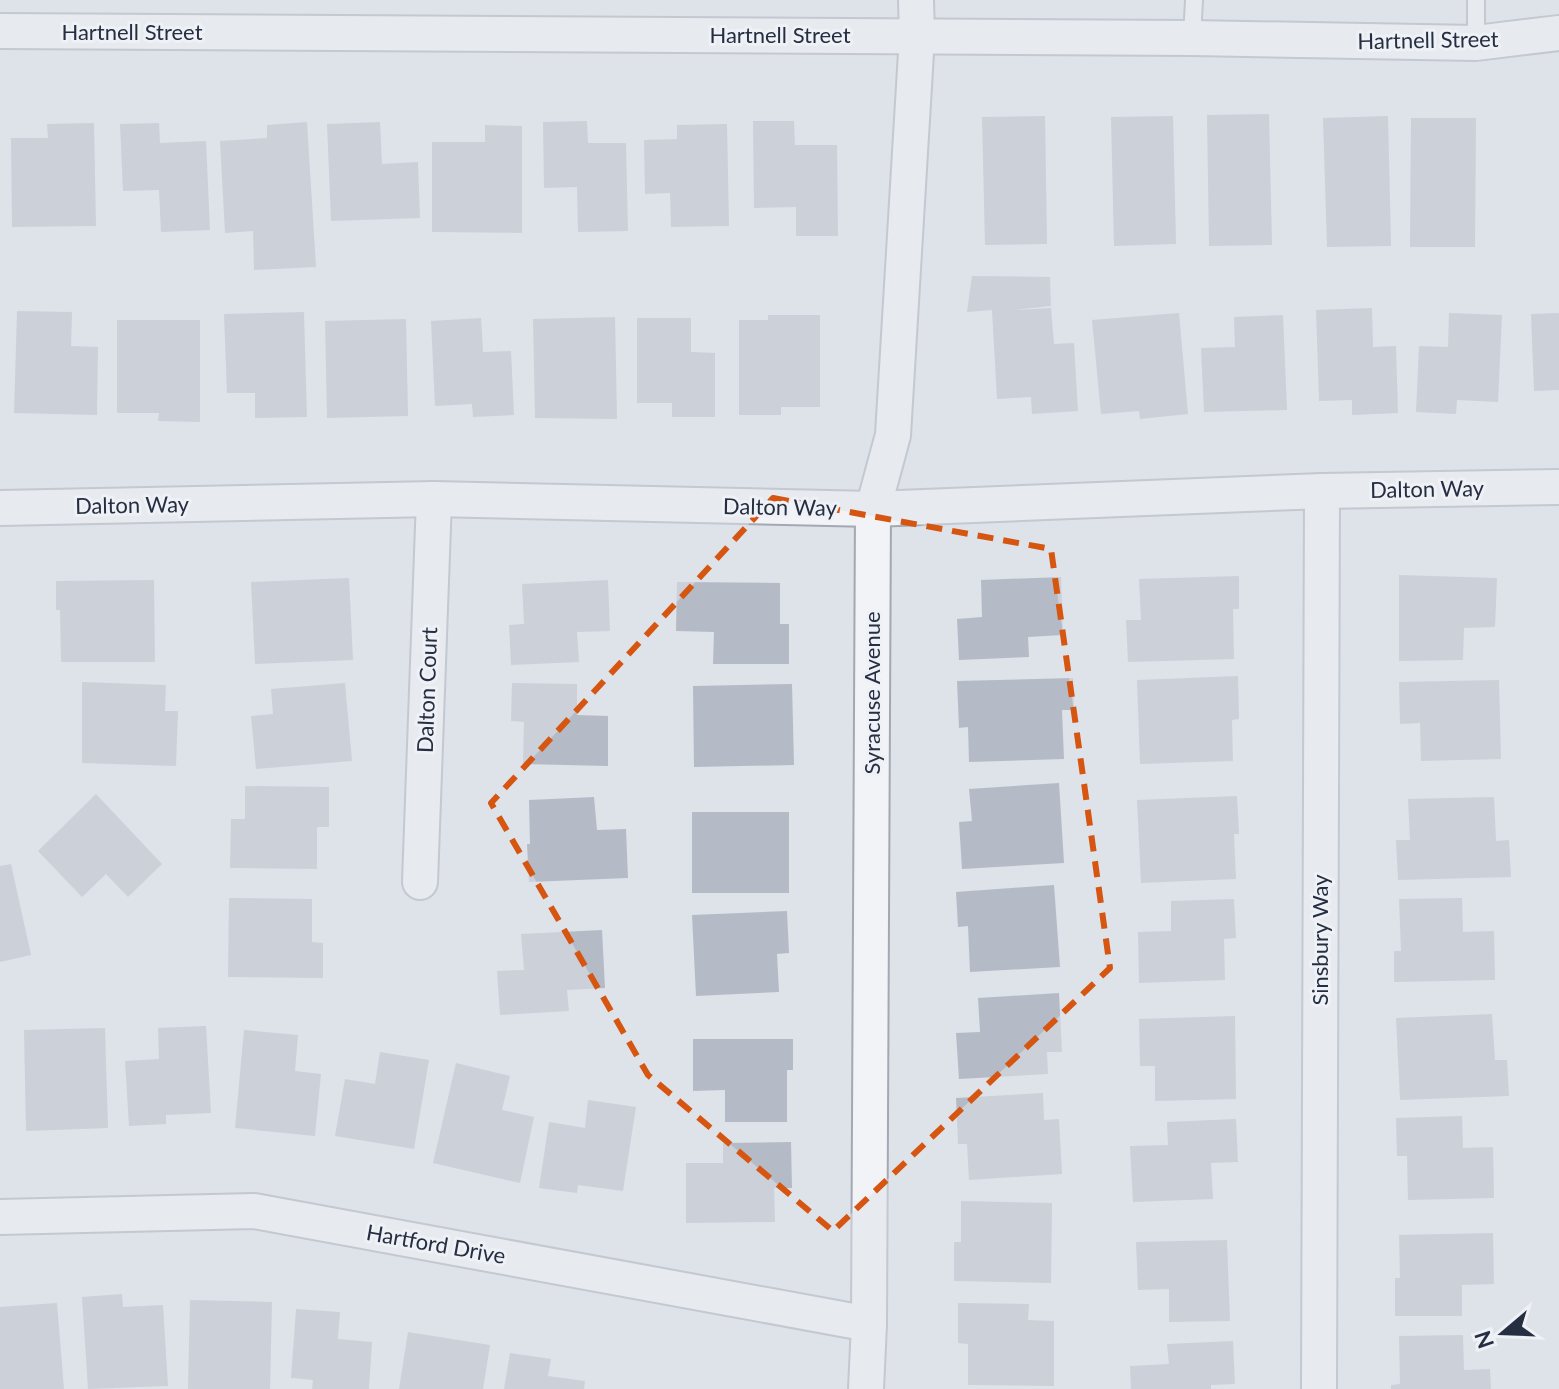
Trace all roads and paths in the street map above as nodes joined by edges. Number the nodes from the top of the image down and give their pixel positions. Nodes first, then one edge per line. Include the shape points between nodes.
1 (916, 0) edge
2 (1194, 0) edge
3 (1476, 0) edge
4 (0, 31) edge
5 (1559, 33) edge
6 (917, 36) junction
7 (1192, 38) junction
8 (1476, 43) junction
9 (1559, 487) edge
10 (1322, 491) junction
11 (434, 499) junction
12 (0, 508) edge
13 (873, 509) junction
14 (420, 882) dead end
15 (0, 1217) edge
16 (869, 1324) junction
17 (866, 1389) edge
18 (1319, 1389) edge

1 - 6 street, Syracuse Avenue
2 - 7 lane
3 - 8 lane
4 - 6 street, Hartnell Street
5 - 8 street, Hartnell Street
6 - 7 street, Hartnell Street
6 - 13 street, Syracuse Avenue via 893,435
7 - 8 street, Hartnell Street
9 - 10 street, Dalton Way
10 - 13 street, Dalton Way
10 - 18 street, Sinsbury Way
11 - 12 street, Dalton Way
11 - 13 street, Dalton Way
11 - 14 street, Dalton Court
13 - 16 street, Syracuse Avenue
15 - 16 street, Hartford Drive via 254,1211
16 - 17 street, Syracuse Avenue

